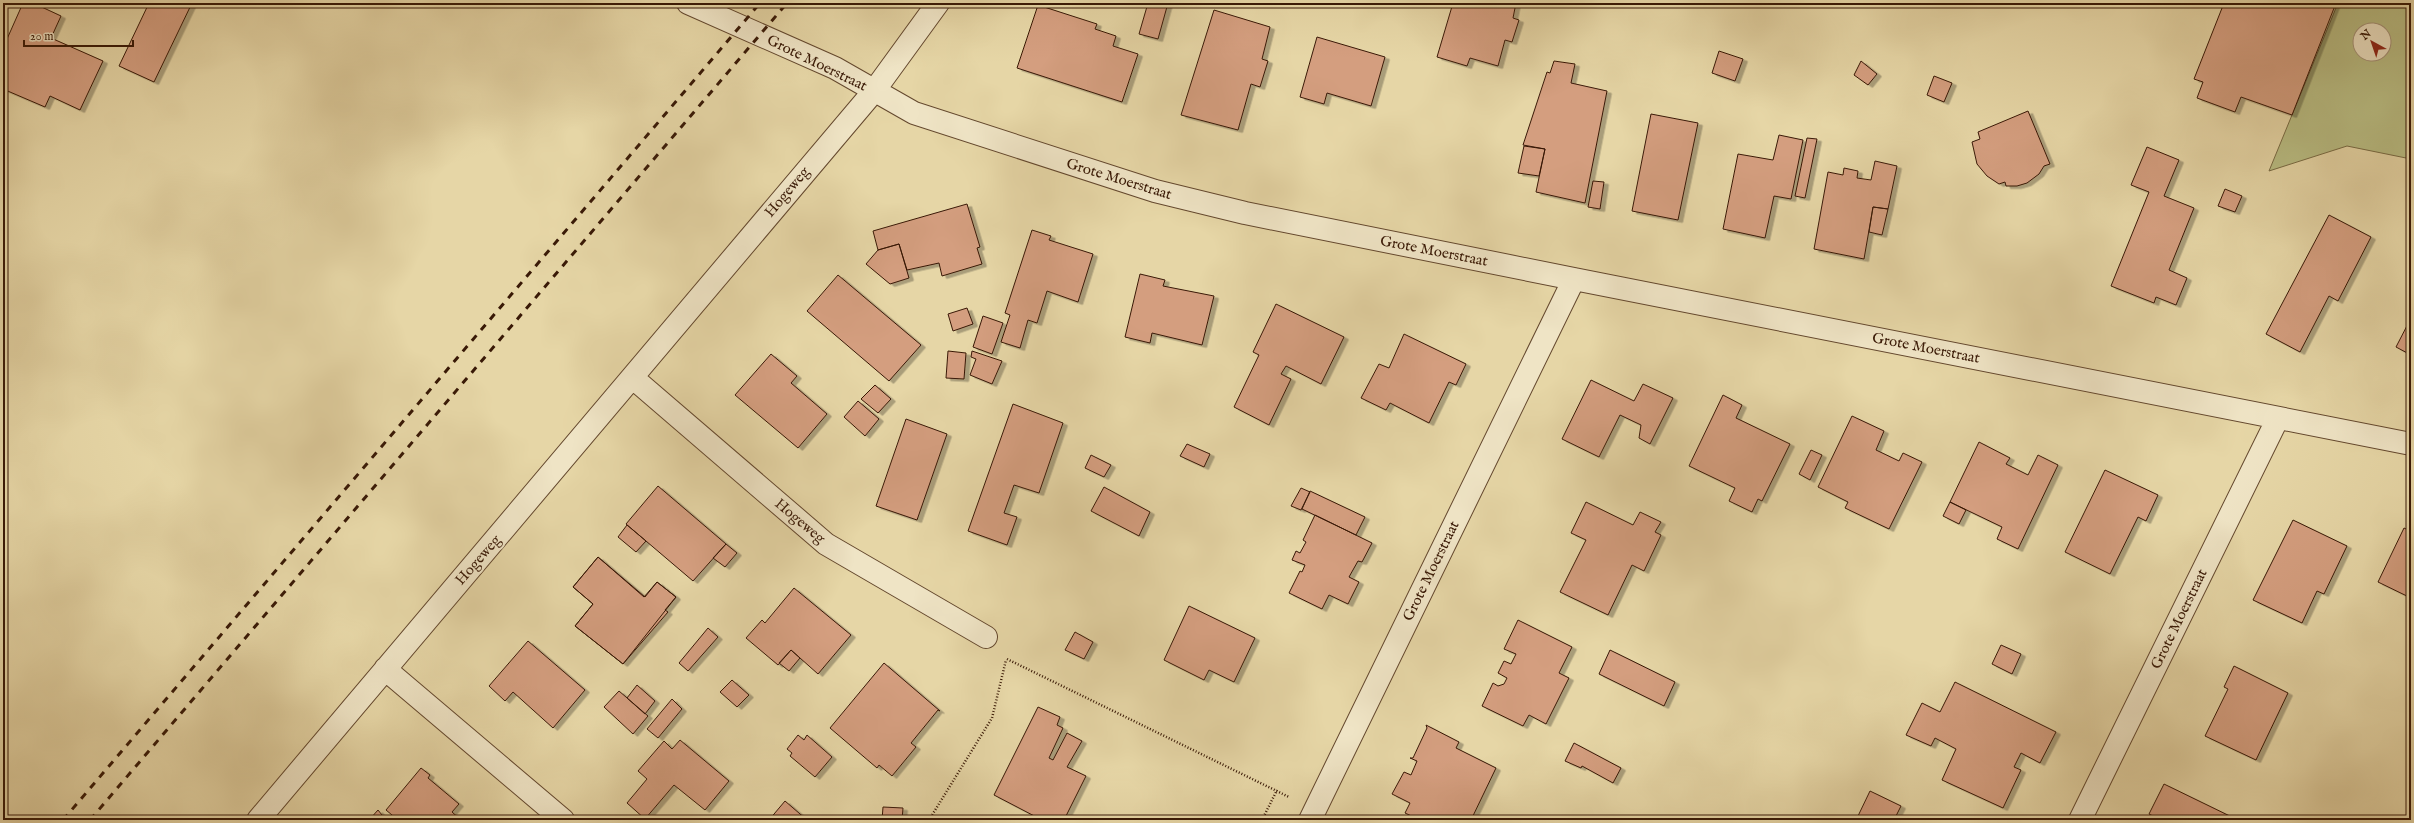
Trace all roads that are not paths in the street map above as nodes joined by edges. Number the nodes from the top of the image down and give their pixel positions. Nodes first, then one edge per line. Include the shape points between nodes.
1 (688, 3) edge
2 (938, 3) edge
3 (874, 91) junction
4 (1574, 279) junction
5 (633, 378) junction
6 (2278, 418) junction
7 (2411, 444) edge
8 (986, 637) road end
9 (385, 669) junction
10 (1312, 815) edge
11 (258, 820) edge
12 (563, 820) edge
13 (2080, 820) edge

1 - 3 street, Grote Moerstraat via 835,68
2 - 3 street, Hogeweg
3 - 4 street, Grote Moerstraat via 914,113 1155,191 1245,213
3 - 5 street, Hogeweg
4 - 6 street, Grote Moerstraat
4 - 10 street, Grote Moerstraat
5 - 8 street, Hogeweg via 826,544
5 - 9 street, Hogeweg
6 - 7 street, Grote Moerstraat
6 - 13 street, Grote Moerstraat
9 - 11 street, Hogeweg
9 - 12 street

